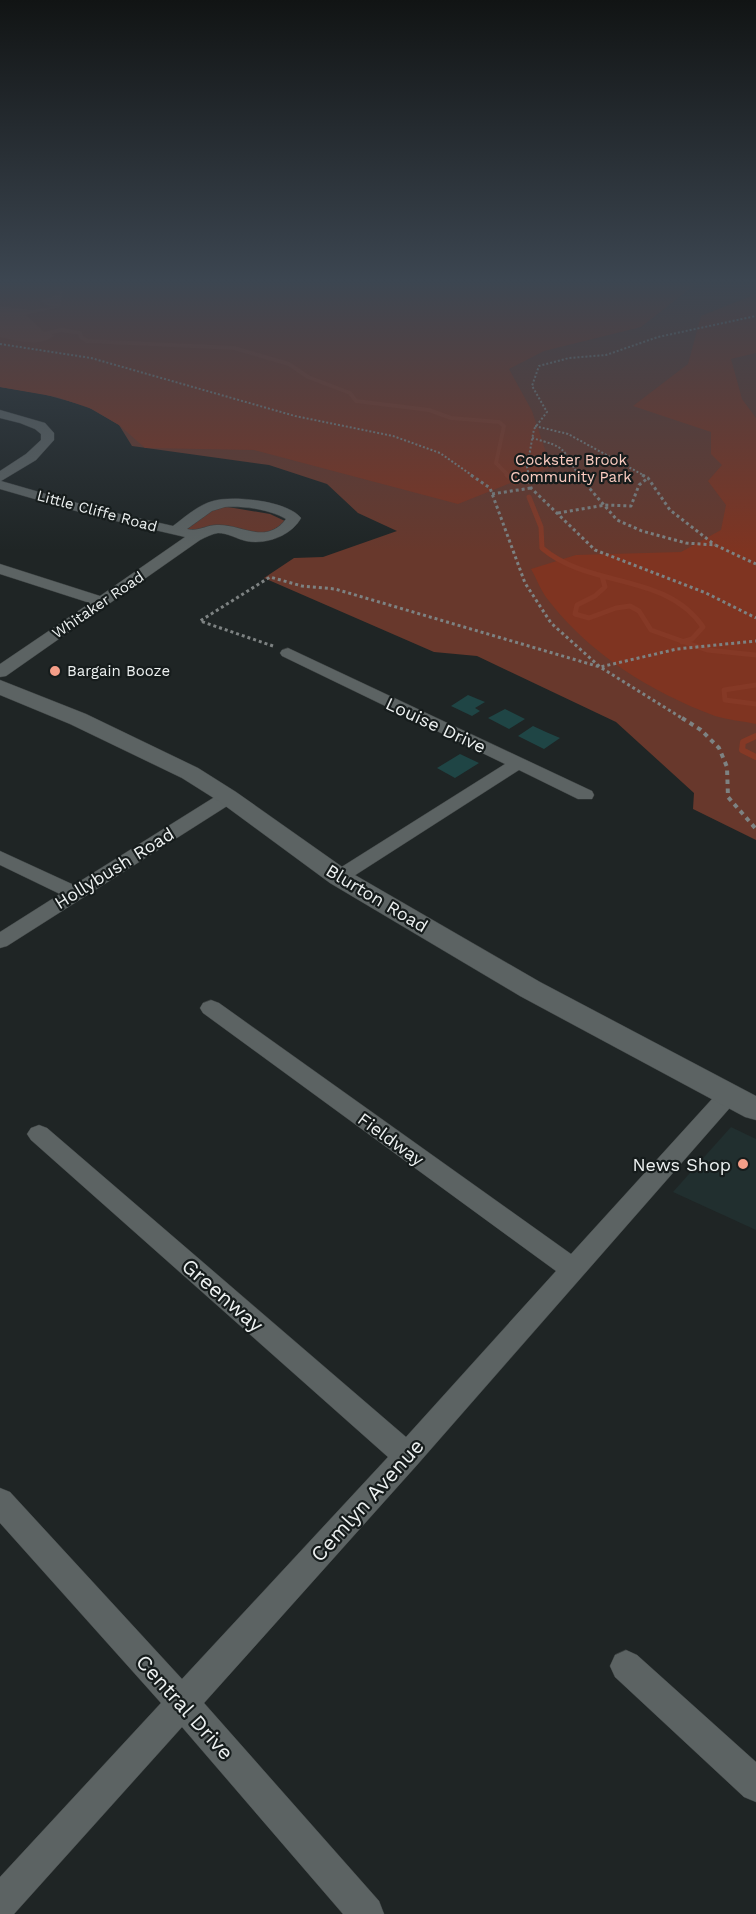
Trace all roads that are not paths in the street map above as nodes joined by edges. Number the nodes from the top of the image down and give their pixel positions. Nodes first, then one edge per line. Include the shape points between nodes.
1 (0, 414) edge
2 (0, 477) edge
3 (0, 485) edge
4 (176, 531) junction
5 (195, 537) junction
6 (0, 569) edge
7 (103, 602) junction
8 (288, 653) road end
9 (0, 672) edge
10 (0, 687) edge
11 (518, 763) junction
12 (585, 795) dead end
13 (228, 796) junction
14 (0, 857) edge
15 (339, 877) junction
16 (74, 893) junction
17 (0, 941) edge
18 (211, 1008) dead end
19 (730, 1094) junction
20 (756, 1109) edge
21 (39, 1134) dead end
22 (572, 1269) junction
23 (407, 1456) junction
24 (0, 1502) edge
25 (626, 1666) dead end
26 (181, 1702) junction
27 (756, 1785) edge
28 (0, 1903) edge
29 (366, 1914) edge

1 - 2 street via 39,425 49,437 46,446 34,456
3 - 4 street, Little Cliffe Road
4 - 5 street, Little Cliffe Road
4 - 5 street via 211,505 223,501 276,509 294,518 284,529 266,536 247,537 216,529
5 - 7 street, Whitaker Road
6 - 7 street
7 - 9 street, Whitaker Road
8 - 11 street, Louise Drive
10 - 13 street, Blurton Road via 78,718
11 - 12 street, Louise Drive
11 - 15 street
13 - 15 street, Blurton Road
13 - 16 street, Hollybush Road
14 - 16 street
15 - 19 street, Blurton Road via 530,989
16 - 17 street, Hollybush Road
18 - 22 street, Fieldway
19 - 20 street, Blurton Road
19 - 22 street, Cemlyn Avenue
21 - 23 street, Greenway
22 - 23 street, Cemlyn Avenue
23 - 26 street, Cemlyn Avenue
24 - 26 street, Central Drive
25 - 27 street
26 - 28 street, Cemlyn Avenue
26 - 29 street, Central Drive

